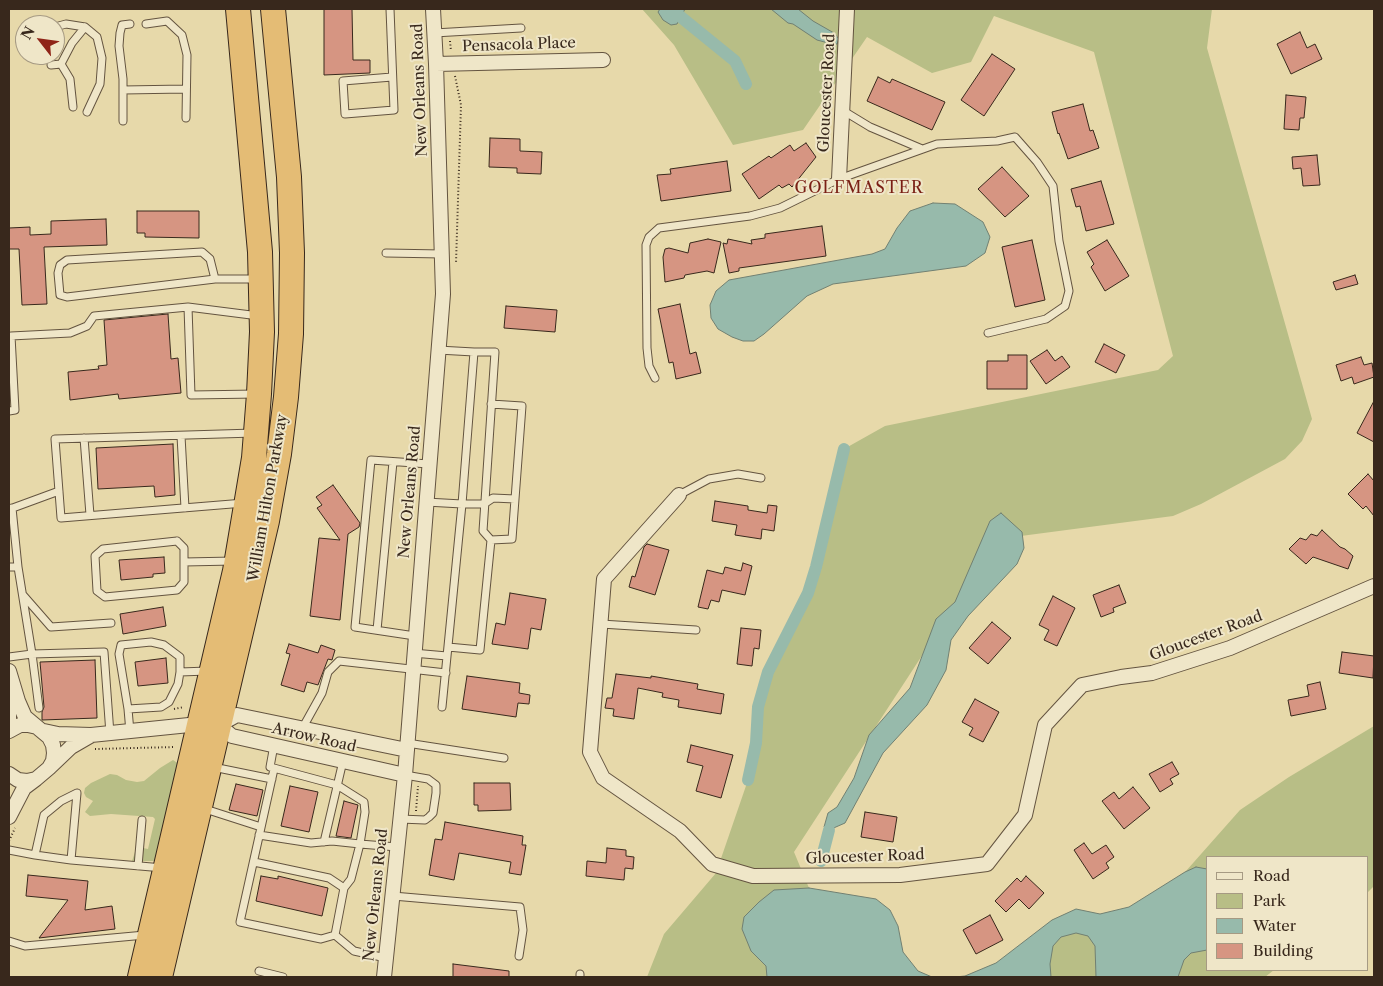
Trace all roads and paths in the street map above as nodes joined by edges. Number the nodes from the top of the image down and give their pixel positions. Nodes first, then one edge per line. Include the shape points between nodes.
1 (238, 9) edge
2 (273, 9) edge
3 (390, 9) edge
4 (433, 9) edge
5 (847, 9) edge
6 (65, 24) edge
7 (130, 24) dead end
8 (146, 24) dead end
9 (86, 27) junction
10 (521, 28) dead end
11 (434, 33) junction
12 (65, 58) edge
13 (603, 60) dead end
14 (436, 64) junction
15 (63, 65) edge
16 (392, 77) junction
17 (185, 89) junction
18 (123, 90) junction
19 (73, 107) dead end
20 (842, 110) junction
21 (87, 112) dead end
22 (186, 118) dead end
23 (123, 121) dead end
24 (923, 149) junction
25 (839, 179) junction
26 (386, 253) dead end
27 (442, 254) junction
28 (215, 279) junction
29 (261, 280) junction
30 (292, 296) junction
31 (188, 307) junction
32 (261, 317) junction
33 (988, 333) dead end
34 (10, 336) edge
35 (438, 350) junction
36 (474, 352) junction
37 (654, 378) dead end
38 (259, 394) junction
39 (491, 404) junction
40 (9, 411) edge
41 (255, 433) junction
42 (181, 436) junction
43 (84, 438) junction
44 (393, 462) junction
45 (429, 464) junction
46 (761, 478) dead end
47 (59, 491) junction
48 (679, 495) joint
49 (515, 499) junction
50 (426, 502) junction
51 (246, 503) junction
52 (462, 504) junction
53 (484, 504) junction
54 (10, 508) edge
55 (185, 508) junction
56 (90, 515) junction
57 (491, 540) junction
58 (237, 561) junction
59 (184, 562) junction
60 (9, 567) edge
61 (18, 567) junction
62 (1374, 586) edge
63 (22, 595) junction
64 (111, 623) dead end
65 (601, 624) junction
66 (377, 630) junction
67 (696, 630) dead end
68 (415, 636) junction
69 (448, 647) junction
70 (413, 653) junction
71 (32, 654) junction
72 (447, 656) junction
73 (9, 657) edge
74 (412, 670) junction
75 (9, 671) edge
76 (211, 671) junction
77 (180, 672) junction
78 (446, 674) junction
79 (9, 698) edge
80 (442, 707) dead end
81 (39, 708) dead end
82 (128, 709) junction
83 (9, 720) edge
84 (209, 725) junction
85 (40, 729) junction
86 (302, 729) junction
87 (9, 731) edge
88 (130, 732) junction
89 (110, 734) junction
90 (91, 742) junction
91 (274, 745) junction
92 (194, 747) junction
93 (407, 747) junction
94 (504, 758) dead end
95 (343, 761) junction
96 (210, 766) junction
97 (49, 768) junction
98 (274, 769) junction
99 (9, 774) edge
100 (405, 775) junction
101 (36, 779) junction
102 (272, 779) junction
103 (337, 785) junction
104 (200, 808) junction
105 (400, 819) junction
106 (13, 820) edge
107 (142, 820) dead end
108 (262, 827) junction
109 (260, 835) junction
110 (9, 842) edge
111 (324, 842) junction
112 (360, 844) junction
113 (398, 847) junction
114 (9, 850) edge
115 (35, 855) junction
116 (71, 860) junction
117 (254, 862) junction
118 (138, 866) junction
119 (165, 868) junction
120 (344, 888) junction
121 (392, 896) junction
122 (150, 934) junction
123 (335, 936) junction
124 (9, 941) edge
125 (519, 956) dead end
126 (386, 958) junction
127 (259, 971) dead end
128 (140, 977) edge
129 (160, 977) edge
130 (283, 977) edge
131 (384, 977) edge

1 - 29 highway, William Hilton Parkway via 253,156
2 - 30 highway, William Hilton Parkway via 290,177
3 - 16 lane
4 - 11 street, New Orleans Road
5 - 20 street, Gloucester Road
6 - 9 lane
7 - 18 lane via 122,25 120,34
8 - 17 lane via 167,21 182,35 187,55
9 - 12 lane via 72,43
9 - 21 lane via 97,37 102,58 100,84
10 - 11 lane
11 - 14 street, New Orleans Road
13 - 14 street, Pensacola Place
14 - 27 street, New Orleans Road
15 - 19 lane via 70,79
16 - 16 lane via 343,81 345,114 394,110
17 - 18 lane
17 - 22 lane
18 - 23 lane
20 - 24 lane via 870,127
20 - 25 street, Gloucester Road
24 - 25 lane
24 - 33 lane via 936,144 1015,137 1053,186 1068,291 1065,306 1046,319
25 - 37 lane via 780,208 750,216 659,228 649,237 646,245 646,348
26 - 27 lane
27 - 35 street, New Orleans Road via 443,294
28 - 28 lane via 210,259 202,252 67,260 60,265 58,273 60,295 67,297
28 - 29 lane
29 - 30 highway via 277,283
29 - 32 highway, William Hilton Parkway
30 - 84 highway, William Hilton Parkway via 278,454 267,521
31 - 32 lane
31 - 34 lane via 94,316 88,326 70,333
31 - 38 lane via 191,395
32 - 38 highway, William Hilton Parkway
34 - 40 lane via 15,410
35 - 36 lane
35 - 45 street, New Orleans Road
36 - 39 lane via 495,352
36 - 52 lane
38 - 41 highway, William Hilton Parkway
39 - 49 lane via 522,406
39 - 53 lane
41 - 42 lane
41 - 51 highway, William Hilton Parkway
42 - 43 lane
42 - 55 lane
43 - 47 lane via 55,439
43 - 56 lane
44 - 45 lane
44 - 66 lane
44 - 66 lane via 371,460 355,627
45 - 50 street, New Orleans Road
46 - 48 lane via 738,474 710,479
47 - 54 lane
47 - 56 lane via 61,518
48 - 65 street, Gloucester Road via 604,579
49 - 53 lane via 493,498
49 - 57 lane via 512,539
50 - 52 lane
50 - 68 street, New Orleans Road
51 - 55 lane
51 - 58 highway, William Hilton Parkway
52 - 53 lane
52 - 69 lane
53 - 57 lane via 483,531
54 - 61 lane
55 - 56 lane
57 - 69 lane via 480,650
58 - 59 lane
58 - 76 highway, William Hilton Parkway
59 - 59 lane via 184,548 177,541 104,549 95,556 97,591 105,597 177,590 184,582
60 - 61 lane
61 - 63 lane
62 - 65 street, Gloucester Road via 1230,648 1152,673 1082,685 1045,725 1025,815 987,864 900,875 753,876 712,864 680,831 604,778 590,752
63 - 64 lane via 52,627
63 - 71 lane
65 - 67 lane
66 - 68 lane
68 - 70 street, New Orleans Road
69 - 72 lane
70 - 72 lane
70 - 74 street, New Orleans Road
71 - 73 lane
71 - 81 lane
71 - 89 lane via 104,652
72 - 78 lane
74 - 78 lane
74 - 86 lane via 339,661 328,672 322,693
74 - 93 street, New Orleans Road
75 - 85 street via 26,717
76 - 77 lane
76 - 84 highway, William Hilton Parkway
77 - 82 lane via 169,702 161,707
77 - 82 lane via 180,657 164,645 151,642 121,645 118,654
78 - 80 lane
79 - 83 street
82 - 88 lane
84 - 86 street, Arrow Road via 237,715
84 - 88 street, Arrow Road
84 - 91 street, Arrow Road via 232,736
84 - 92 highway, William Hilton Parkway
84 - 96 highway, William Hilton Parkway
85 - 87 street, Arrow Road via 20,725
85 - 90 street, Arrow Road
85 - 97 street via 53,744 53,761
86 - 93 street, Arrow Road
88 - 89 street, Arrow Road
89 - 90 street, Arrow Road
90 - 92 path via 118,747
90 - 97 street via 71,747
91 - 95 street, Arrow Road
91 - 98 lane via 270,767
92 - 119 highway, William Hilton Parkway
93 - 94 lane
93 - 100 street, New Orleans Road
95 - 100 street, Arrow Road
95 - 103 lane
96 - 102 lane
96 - 104 highway, William Hilton Parkway
97 - 101 street
98 - 102 lane
98 - 103 lane
99 - 101 street via 18,780
100 - 105 street, New Orleans Road
100 - 105 lane via 428,779 436,786 436,792 429,818
101 - 106 street via 24,788
102 - 108 lane
103 - 111 lane
103 - 112 lane via 364,802
104 - 108 lane
104 - 129 highway, William Hilton Parkway
105 - 113 street, New Orleans Road
106 - 110 path
107 - 118 lane
108 - 109 lane
109 - 111 lane
109 - 117 lane
111 - 112 lane
112 - 113 lane
112 - 120 lane via 351,879
113 - 121 street, New Orleans Road
114 - 115 lane
115 - 116 lane
115 - 116 lane via 44,815 78,793
116 - 118 lane
117 - 120 lane via 330,878
117 - 123 lane via 240,922 321,939
118 - 119 lane
119 - 122 highway, William Hilton Parkway
120 - 123 lane
121 - 125 lane via 520,907 523,930
121 - 126 street, New Orleans Road
122 - 124 lane via 25,946
122 - 128 highway, William Hilton Parkway
123 - 126 lane via 354,952
126 - 131 street, New Orleans Road
127 - 130 lane

